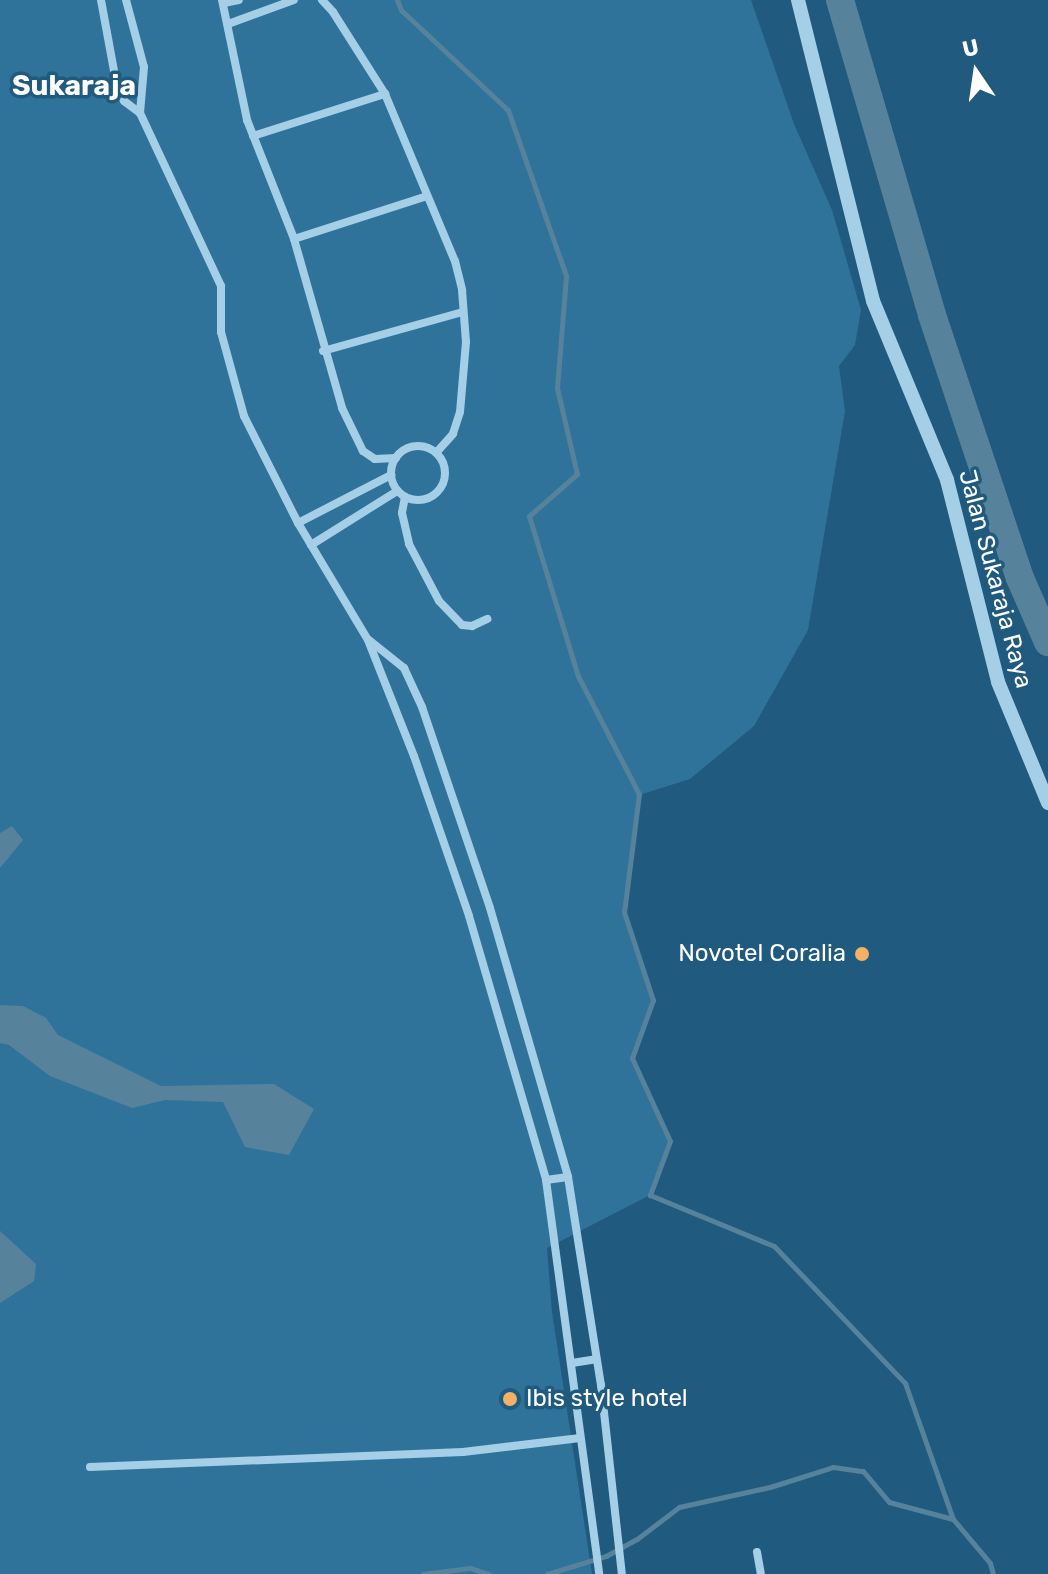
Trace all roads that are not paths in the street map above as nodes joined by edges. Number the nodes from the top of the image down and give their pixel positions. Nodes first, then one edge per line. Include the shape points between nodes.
1 (101, 0) edge
2 (126, 0) edge
3 (239, 0) edge
4 (294, 0) edge
5 (322, 0) edge
6 (798, 0) edge
7 (223, 2) edge
8 (228, 24) junction
9 (385, 94) junction
10 (140, 113) junction
11 (253, 136) junction
12 (427, 196) junction
13 (294, 239) junction
14 (463, 312) junction
15 (323, 351) junction
16 (436, 453) junction
17 (396, 458) junction
18 (391, 475) junction
19 (401, 494) junction
20 (298, 523) junction
21 (311, 545) junction
22 (487, 619) dead end
23 (368, 640) junction
24 (1048, 803) edge
25 (568, 1177) junction
26 (546, 1180) junction
27 (596, 1359) junction
28 (572, 1363) junction
29 (580, 1438) junction
30 (90, 1467) dead end
31 (757, 1552) dead end
32 (622, 1572) edge
33 (599, 1574) edge
34 (761, 1574) edge

1 - 10 street via 117,87 124,101
2 - 10 street via 144,67
3 - 7 street
4 - 8 street
5 - 9 street
6 - 24 street, Jalan Sukaraja Raya via 873,301 947,480 1009,716
7 - 8 street
8 - 11 street
9 - 11 street
9 - 12 street
10 - 20 street via 221,286 221,332 232,379 263,457
11 - 13 street
12 - 13 street
12 - 14 street via 455,261
13 - 15 street
14 - 15 street
14 - 16 street via 460,412 453,434
15 - 17 street via 356,443 375,459
16 - 17 street via 415,447
16 - 19 street via 445,473 436,493 427,499
17 - 18 street
18 - 19 street
18 - 20 street
19 - 21 street
19 - 22 street via 409,544 439,601 462,625
20 - 21 street
21 - 23 street
23 - 25 street via 404,668 422,707 490,908
23 - 26 street via 469,916
25 - 26 street
25 - 27 street
26 - 28 street
27 - 28 street
27 - 32 street
28 - 29 street
29 - 30 street via 463,1452
29 - 33 street
31 - 34 street

